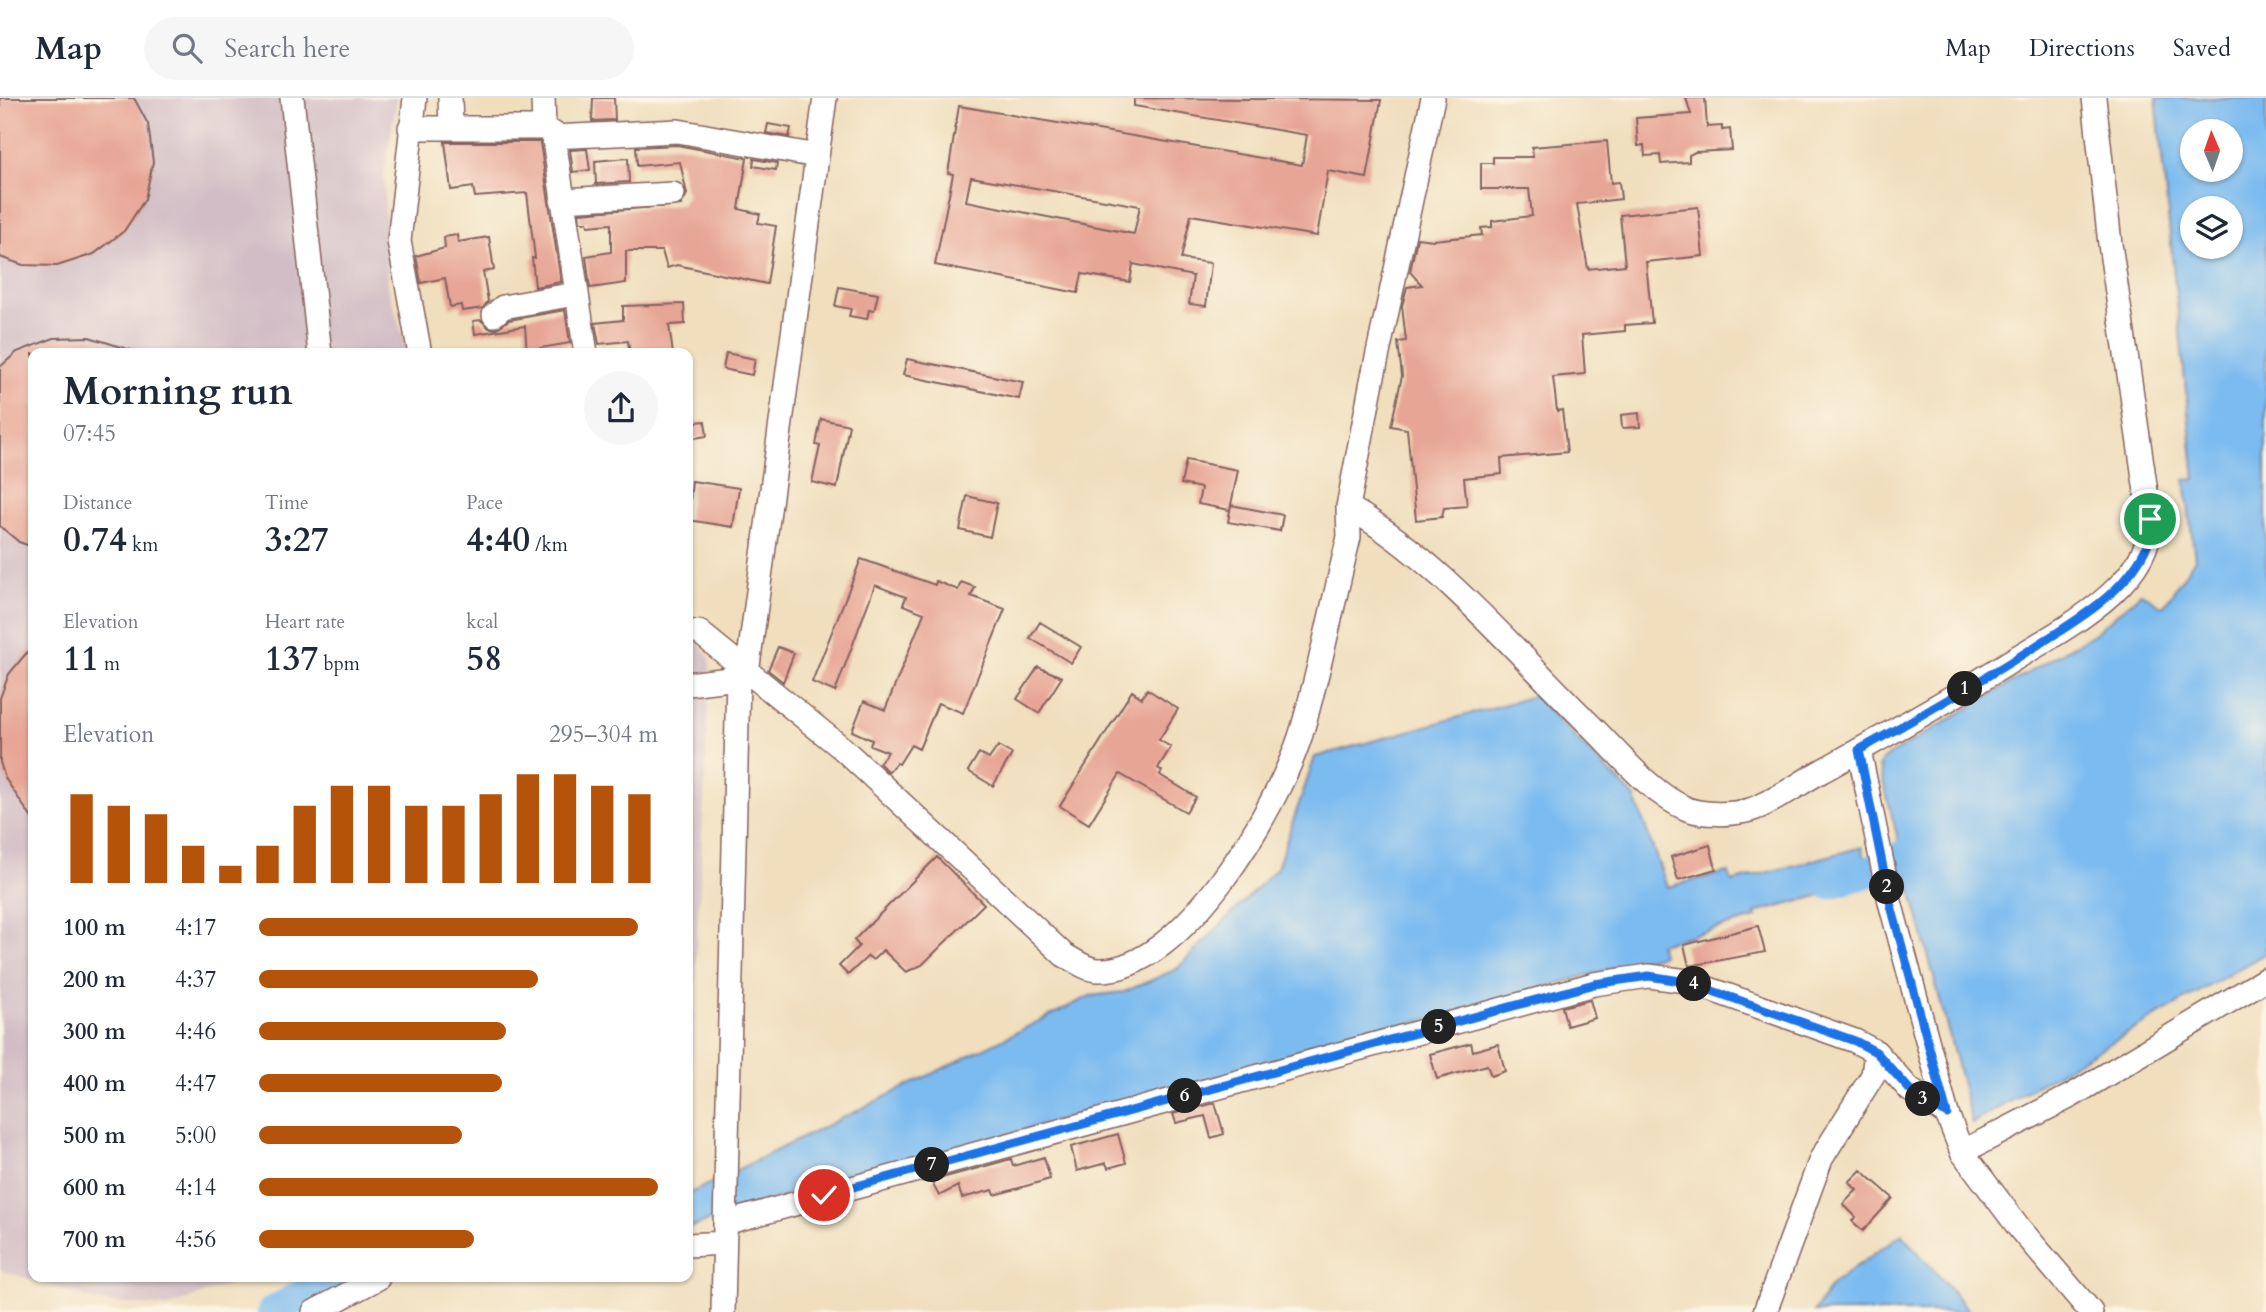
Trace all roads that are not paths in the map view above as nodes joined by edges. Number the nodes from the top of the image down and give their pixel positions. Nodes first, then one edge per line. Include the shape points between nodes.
1 (292, 98) edge
2 (415, 98) edge
3 (450, 98) edge
4 (542, 98) edge
5 (825, 98) edge
6 (1433, 98) edge
7 (2094, 98) edge
8 (410, 128) junction
9 (451, 128) junction
10 (549, 132) junction
11 (817, 156) junction
12 (673, 194) dead end
13 (562, 201) junction
14 (575, 294) junction
15 (494, 315) dead end
16 (319, 348) edge
17 (420, 348) edge
18 (585, 348) edge
19 (1348, 507) junction
20 (693, 631) edge
21 (743, 676) junction
22 (693, 683) edge
23 (1859, 750) junction
24 (2266, 979) edge
25 (1876, 1052) junction
26 (1947, 1114) junction
27 (1962, 1152) junction
28 (725, 1227) junction
29 (693, 1243) edge
30 (370, 1282) edge
31 (314, 1312) edge
32 (723, 1312) edge
33 (1765, 1312) edge
34 (2091, 1312) edge

1 - 16 street
2 - 8 street
3 - 9 street
4 - 10 street
5 - 11 street
6 - 19 street
7 - 23 street via 2150,519 2145,550 2108,596 2065,628
8 - 9 street
8 - 17 street via 399,249
9 - 10 street
10 - 11 street via 678,131
10 - 13 street
11 - 21 street
12 - 13 street
13 - 14 street
14 - 15 street via 503,307
14 - 18 street
19 - 21 street via 1349,537 1313,686 1300,738 1278,790 1213,893 1146,957 1125,966 1095,971 1064,955 843,749
19 - 23 street via 1377,524 1425,564 1622,757 1670,800 1686,808 1700,813 1750,810
20 - 21 street
21 - 22 street
21 - 28 street
23 - 26 street via 1890,902
24 - 27 street via 2071,1096
25 - 26 street via 1910,1090
25 - 28 street via 1697,985 1664,978 1630,978 1594,984
25 - 33 street via 1873,1075 1821,1159
26 - 27 street
27 - 34 street
28 - 29 street
28 - 32 street
30 - 31 street

